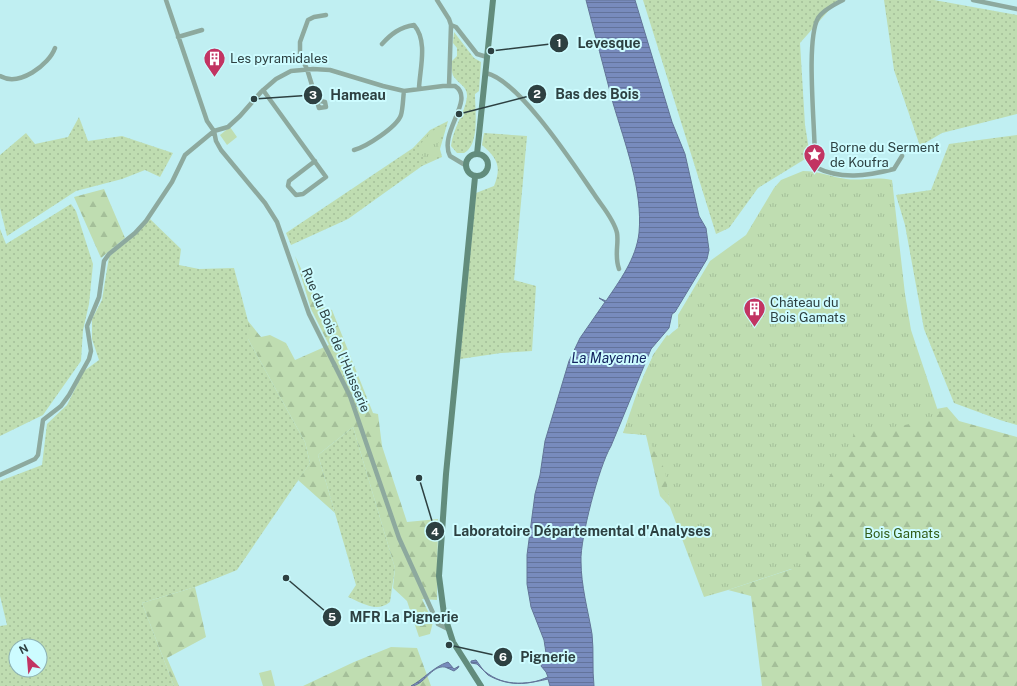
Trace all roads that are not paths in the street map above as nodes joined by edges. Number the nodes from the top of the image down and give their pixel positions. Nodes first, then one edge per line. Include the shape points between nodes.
1 (166, 0) edge
2 (437, 0) edge
3 (493, 0) edge
4 (843, 0) edge
5 (973, 0) edge
6 (1017, 9) edge
7 (326, 15) dead end
8 (451, 25) junction
9 (202, 30) dead end
10 (178, 37) junction
11 (382, 44) dead end
12 (55, 48) dead end
13 (487, 58) junction
14 (307, 69) junction
15 (486, 73) junction
16 (0, 76) edge
17 (448, 86) junction
18 (419, 88) junction
19 (263, 90) junction
20 (404, 91) junction
21 (316, 100) dead end
22 (214, 131) junction
23 (354, 150) dead end
24 (477, 154) junction
25 (902, 156) dead end
26 (315, 161) junction
27 (465, 165) junction
28 (475, 177) junction
29 (619, 269) dead end
30 (0, 475) edge
31 (448, 629) junction
32 (481, 686) edge

1 - 10 street, Rue du Bois de l'Huisserie
2 - 8 street
3 - 13 main road
4 - 25 street via 818,17 812,46 815,167 847,176 872,175 894,169
5 - 6 street
7 - 14 street via 308,20 300,42 300,55
8 - 13 street via 456,27 477,54
8 - 17 street
9 - 10 street
10 - 22 street, Rue du Bois de l'Huisserie via 207,121
11 - 18 street via 404,26 414,25 420,31 422,40
12 - 16 street via 52,57 25,77 15,79
13 - 15 main road
14 - 19 street via 283,74
14 - 20 street via 330,70
14 - 21 street
15 - 24 main road
15 - 29 street via 497,78 521,98 576,167 617,233 615,250
17 - 18 street
17 - 27 street via 458,89 462,100 446,147 450,156
18 - 20 street
19 - 22 street via 228,127
19 - 26 street
20 - 23 street via 400,116 396,123 362,148
22 - 30 street via 185,154 172,182 146,221 104,261 99,296 87,326 91,351 89,359 61,406 43,420 38,455 35,459
22 - 31 street, Rue du Bois de l'Huisserie via 221,150 265,203 277,222 309,314 350,396 399,538 438,624
24 - 27 main road via 470,156
24 - 28 main road via 486,159 488,166 485,173
26 - 26 street via 326,177 303,194 296,195 288,186 289,181
27 - 28 main road via 469,174
28 - 31 main road via 440,557 441,593
31 - 32 main road via 458,652

